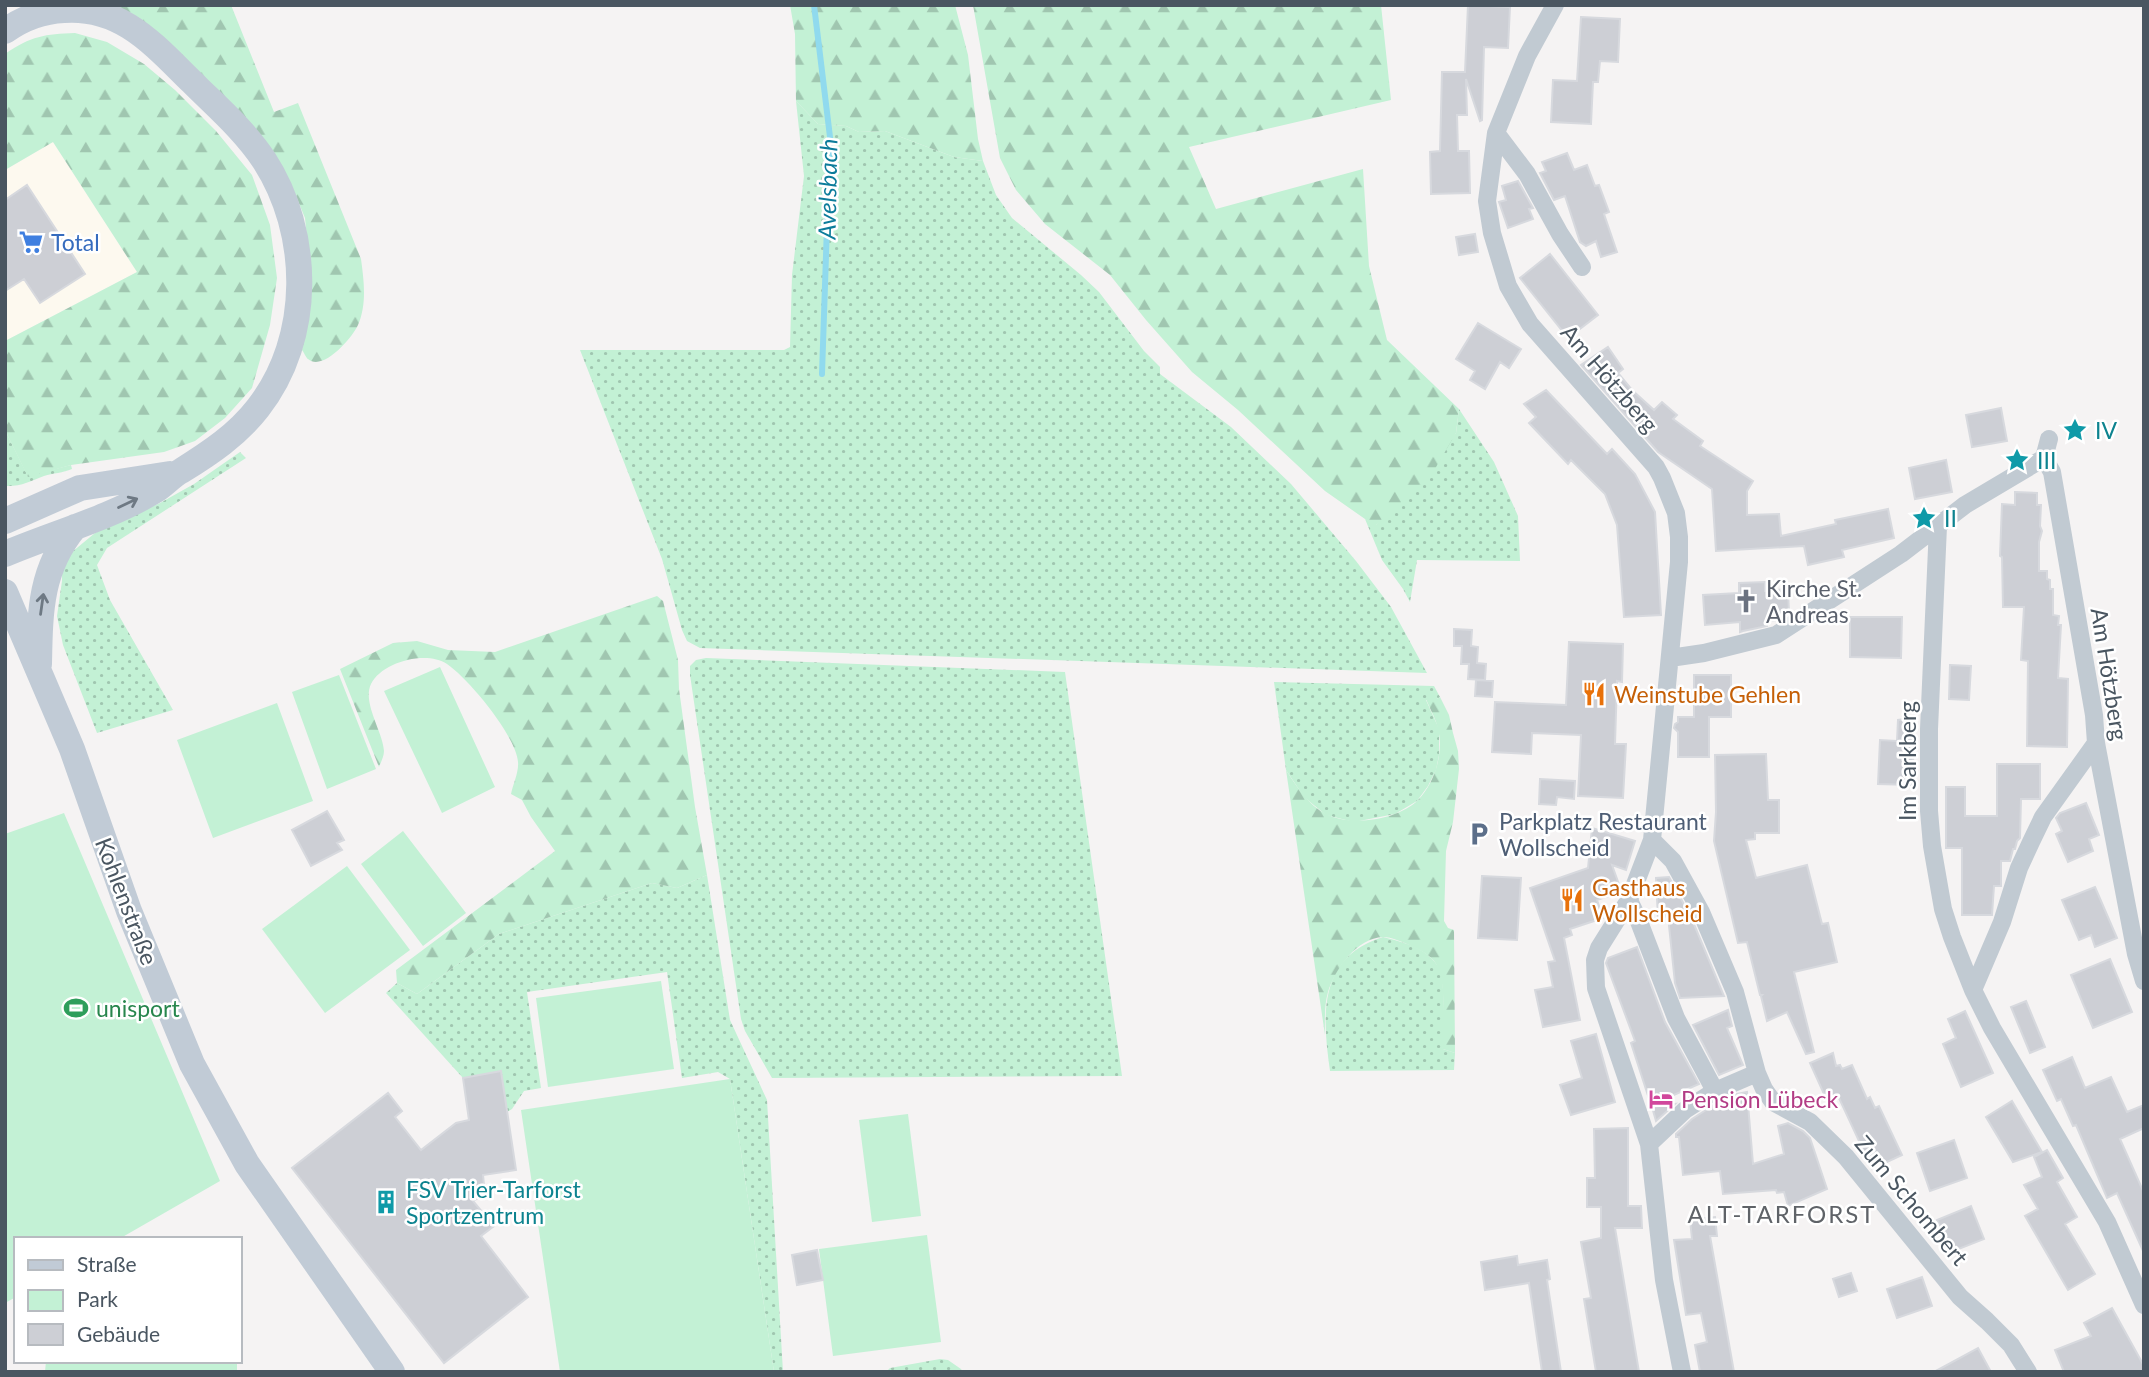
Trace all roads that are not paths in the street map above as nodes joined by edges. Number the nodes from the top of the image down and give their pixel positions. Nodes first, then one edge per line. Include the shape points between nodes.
1 (1556, 5) edge
2 (5, 31) edge
3 (1496, 133) junction
4 (1582, 267) dead end
5 (2049, 439) dead end
6 (2044, 458) junction
7 (178, 473) junction
8 (5, 501) edge
9 (51, 502) junction
10 (5, 521) edge
11 (1938, 526) junction
12 (75, 527) junction
13 (5, 554) edge
14 (5, 592) edge
15 (1670, 658) junction
16 (39, 673) junction
17 (2096, 743) junction
18 (1652, 841) junction
19 (1629, 900) junction
20 (2144, 981) edge
21 (1973, 990) junction
22 (1757, 1073) junction
23 (1715, 1091) junction
24 (1649, 1144) junction
25 (2144, 1304) edge
26 (392, 1372) edge
27 (1682, 1372) edge
28 (2028, 1372) edge

1 - 3 street, Am Hötzberg via 1527,56
2 - 7 main road via 24,19 59,10 100,12 125,24 162,53 242,131 285,200 297,242 299,289 293,334 279,375 257,409 230,438
3 - 4 street via 1527,174
3 - 15 street, Am Hötzberg via 1487,201 1508,286 1530,324 1656,467 1672,502 1679,562
5 - 6 street
6 - 11 street
6 - 17 street, Am Hötzberg via 2052,472
7 - 9 main road via 89,485
12 -> 7 main road via 141,497
8 - 9 main road
9 - 10 main road
11 - 15 street via 1776,635
11 - 21 street, Im Sarkberg via 1929,811 1943,909
12 - 13 main road
16 -> 12 main road via 40,620 47,580 56,553
14 - 16 main road, Kohlenstraße
15 - 18 street, Am Hötzberg
16 - 26 main road, Kohlenstraße via 192,1064 247,1164
17 - 20 street, Am Hötzberg
17 - 21 street via 2043,817
18 - 19 street, Am Hötzberg
18 - 22 street, Zum Schombert via 1672,861 1701,912 1735,992
19 - 23 street via 1676,1018
19 - 24 street, Am Hötzberg via 1599,948 1595,988
21 - 25 street, Im Sarkberg via 2107,1222
22 - 23 street
22 - 28 street, Zum Schombert via 1773,1102 1810,1122 1846,1157 1960,1297 2011,1345
23 - 24 street via 1685,1110
24 - 27 street, Am Hötzberg via 1664,1280

